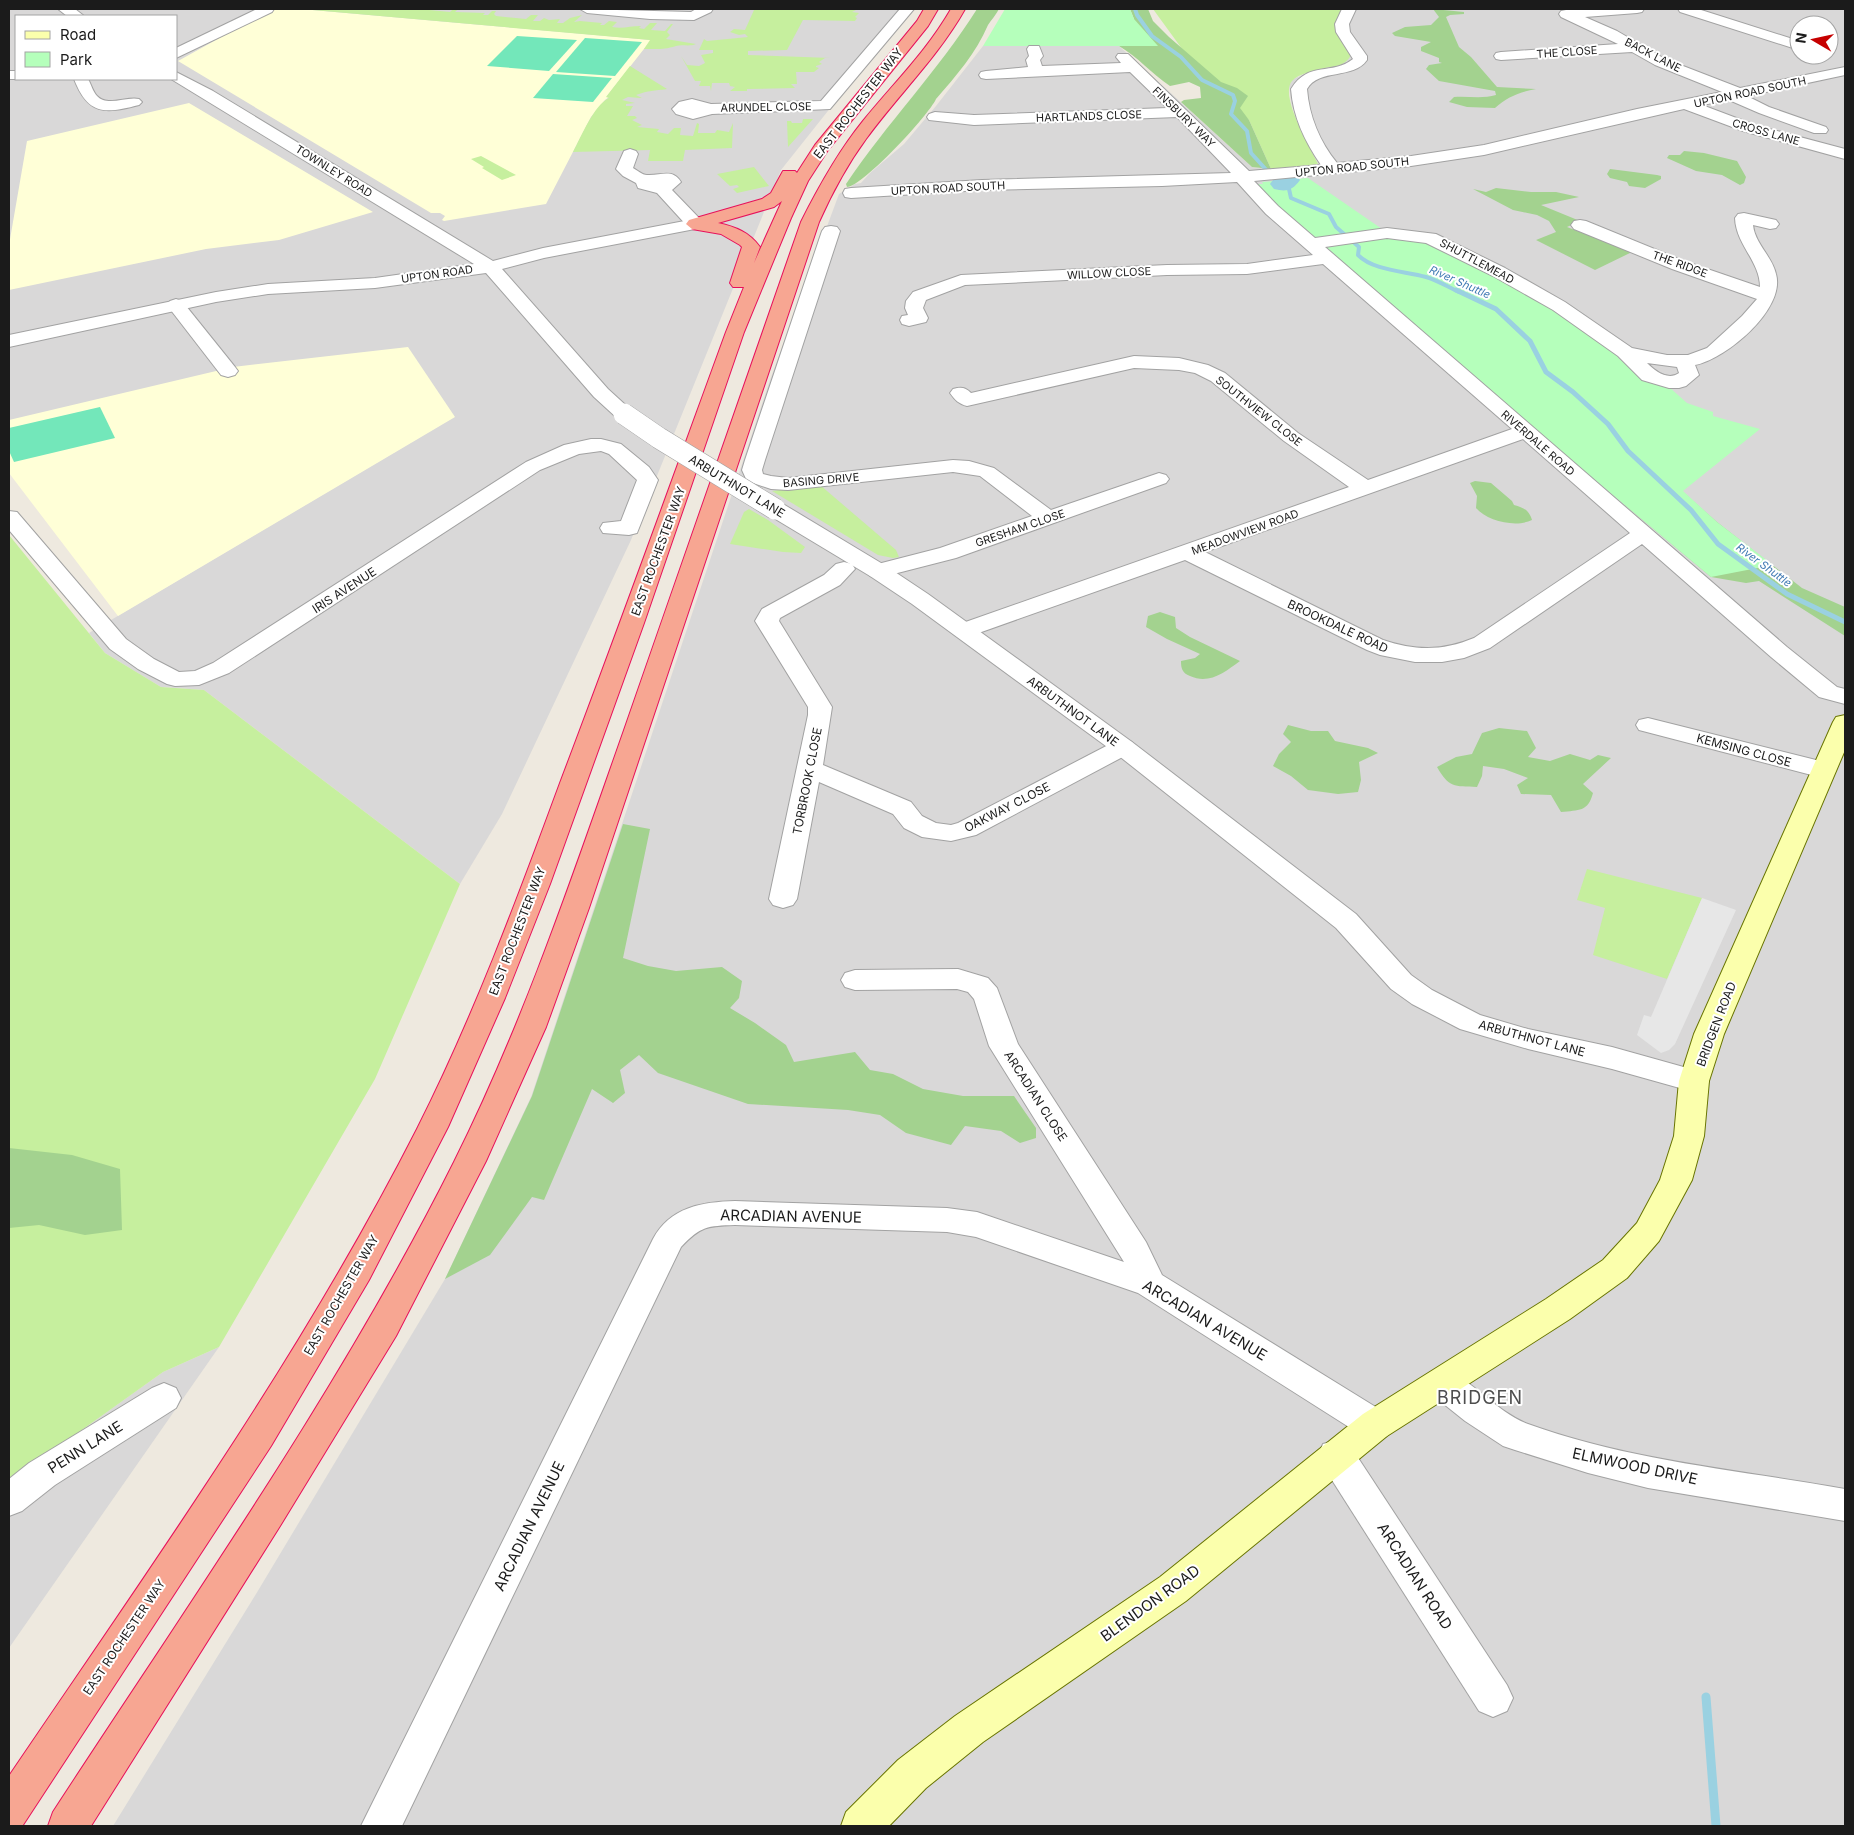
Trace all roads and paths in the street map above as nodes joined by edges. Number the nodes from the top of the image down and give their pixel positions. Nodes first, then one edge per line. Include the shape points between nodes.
1 (267, 9) edge
2 (587, 9) edge
3 (907, 9) edge
4 (931, 9) edge
5 (958, 9) edge
6 (1349, 9) edge
7 (1638, 9) edge
8 (1685, 9) edge
9 (1560, 12) edge
10 (700, 16) edge
11 (1789, 43) edge
12 (1034, 48) dead end
13 (1634, 48) junction
14 (178, 53) edge
15 (1501, 56) dead end
16 (1842, 63) edge
17 (1035, 67) junction
18 (986, 75) dead end
19 (178, 77) edge
20 (82, 80) edge
21 (864, 93) junction
22 (1737, 95) junction
23 (134, 102) dead end
24 (1688, 105) junction
25 (707, 109) dead end
26 (1180, 112) junction
27 (935, 117) dead end
28 (1840, 144) edge
29 (630, 154) dead end
30 (1333, 170) junction
31 (1243, 177) junction
32 (851, 194) dead end
33 (695, 224) junction
34 (1770, 224) dead end
35 (1593, 227) dead end
36 (832, 231) dead end
37 (1311, 244) junction
38 (1326, 258) junction
39 (490, 266) junction
40 (1767, 296) junction
41 (176, 305) junction
42 (919, 318) dead end
43 (735, 332) junction
44 (9, 341) edge
45 (228, 371) dead end
46 (968, 401) dead end
47 (1524, 432) junction
48 (1159, 479) dead end
49 (1365, 488) junction
50 (9, 516) edge
51 (1048, 518) junction
52 (612, 528) dead end
53 (1644, 533) junction
54 (1187, 552) junction
55 (844, 569) dead end
56 (878, 571) junction
57 (965, 630) junction
58 (1845, 697) edge
59 (1662, 722) dead end
60 (1845, 722) edge
61 (1123, 747) junction
62 (810, 769) junction
63 (1823, 770) junction
64 (783, 898) dead end
65 (855, 980) dead end
66 (1694, 1081) junction
67 (1150, 1284) junction
68 (1442, 1383) junction
69 (164, 1398) dead end
70 (1374, 1426) junction
71 (1336, 1455) junction
72 (9, 1500) edge
73 (1845, 1505) edge
74 (1493, 1698) dead end
75 (9, 1811) edge
76 (68, 1826) edge
77 (381, 1826) edge
78 (861, 1826) edge

1 - 14 street
2 - 10 street
3 - 25 street, ARUNDEL CLOSE via 825,106
4 - 21 highway, EAST ROCHESTER WAY
5 - 76 highway, EAST ROCHESTER WAY via 938,40 846,157 810,222 575,908 531,1027 470,1161 384,1326
6 - 30 street via 1342,24 1360,60 1354,66 1305,80 1298,89 1309,128
7 - 9 street
8 - 11 street
9 - 13 street, BACK LANE via 1612,34
12 - 17 street
13 - 15 street, THE CLOSE
13 - 22 street, BACK LANE
16 - 22 street, UPTON ROAD SOUTH
17 - 18 street
17 - 26 street, FINSBURY WAY via 1128,62
19 - 39 street, TOWNLEY ROAD
20 - 23 street via 96,103 104,106
21 - 33 highway via 835,112 814,135 778,196 768,203
21 - 43 highway, EAST ROCHESTER WAY via 800,181
22 - 24 street, UPTON ROAD SOUTH
22 - 28 street, BACK LANE
24 - 28 street, CROSS LANE via 1749,128
24 - 30 street, UPTON ROAD SOUTH via 1484,150
26 - 27 street, HARTLANDS CLOSE via 996,115 974,120
26 - 31 street, FINSBURY WAY
29 - 33 street via 624,169 654,184
30 - 31 street, UPTON ROAD SOUTH
31 - 32 street, UPTON ROAD SOUTH via 982,185
31 - 37 street, RIVERDALE ROAD via 1272,210
33 - 39 street, UPTON ROAD
33 - 43 highway via 724,229 747,241 751,247 731,306
34 - 40 street via 1746,213 1745,235 1765,266 1769,288
35 - 40 street, THE RIDGE via 1678,265
36 - 51 street, BASING DRIVE via 812,310 755,460 754,477 775,484 788,484 969,467 987,472
37 - 38 street, RIVERDALE ROAD
37 - 40 street, SHUTTLEMEAD via 1387,233 1441,241 1558,306 1625,352 1649,376 1668,382 1679,382 1689,375 1684,361 1708,355 1716,349 1761,309
38 - 42 street, WILLOW CLOSE via 1247,269 961,280 955,285 917,297 915,312
38 - 47 street, RIVERDALE ROAD
39 - 41 street, UPTON ROAD via 374,283 268,289
39 - 56 street, ARBUTHNOT LANE, bridge via 624,414 658,438
41 - 44 street, UPTON ROAD
41 - 45 street
43 - 75 highway, EAST ROCHESTER WAY via 536,884 491,998 433,1127 357,1271 259,1435
46 - 49 street, SOUTHVIEW CLOSE via 1134,362 1184,365 1218,377 1291,437
47 - 49 street, MEADOWVIEW ROAD
47 - 53 street, RIVERDALE ROAD
48 - 51 street, GRESHAM CLOSE
49 - 54 street, MEADOWVIEW ROAD
50 - 52 street, IRIS AVENUE via 118,644 175,679 199,678 221,668 534,466 568,450 593,445 612,447 627,462 643,471 648,480 628,528
51 - 56 street, GRESHAM CLOSE via 948,553
53 - 54 street, BROOKDALE ROAD via 1482,643 1462,652 1441,656 1406,654 1375,644
53 - 58 street, RIVERDALE ROAD via 1828,692
54 - 57 street, MEADOWVIEW ROAD
55 - 62 street, TORBROOK CLOSE via 832,580 770,614 767,621 820,707
56 - 57 street, ARBUTHNOT LANE
57 - 61 street, ARBUTHNOT LANE
59 - 63 street, KEMSING CLOSE
60 - 63 main road, BRIDGEN ROAD
61 - 62 street, OAKWAY CLOSE via 966,829 951,833 931,831 913,822 902,808
61 - 66 street, ARBUTHNOT LANE via 1346,921 1401,982 1422,997 1470,1022
62 - 64 street, TORBROOK CLOSE
63 - 66 main road, BRIDGEN ROAD via 1709,1034
65 - 67 street, ARCADIAN CLOSE via 958,979 970,981 981,988 987,995 1004,1046 1135,1251
66 - 68 main road, BRIDGEN ROAD via 1689,1136 1676,1180 1648,1232 1615,1269 1573,1300
67 - 70 street, ARCADIAN AVENUE
67 - 77 street, ARCADIAN AVENUE via 977,1225 947,1220 735,1213 701,1214 683,1224 669,1239
68 - 70 main road, BLENDON ROAD
68 - 73 street, ELMWOOD DRIVE via 1515,1435 1588,1458 1648,1472
69 - 72 street, PENN LANE via 42,1474
70 - 71 main road, BLENDON ROAD
71 - 74 street, ARCADIAN ROAD
71 - 78 main road, BLENDON ROAD via 1173,1589 964,1733 912,1774

